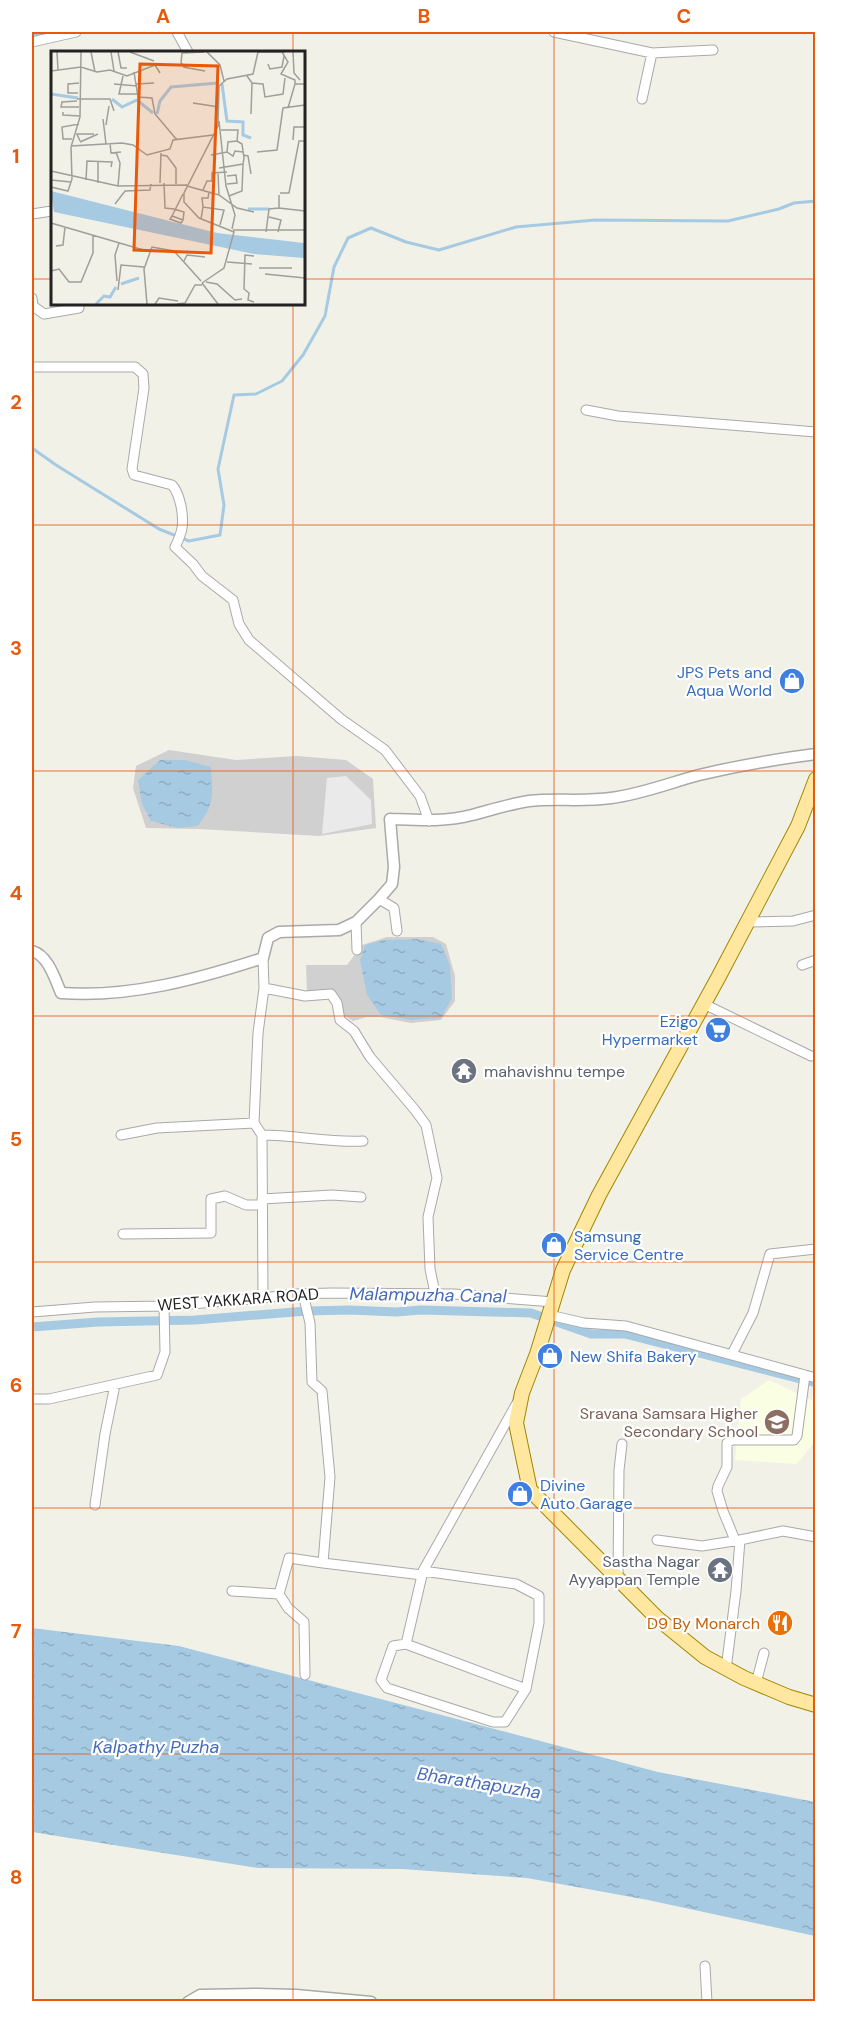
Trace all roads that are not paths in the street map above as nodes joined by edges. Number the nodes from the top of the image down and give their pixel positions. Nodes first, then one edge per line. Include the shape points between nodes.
1 (76, 32) edge
2 (177, 32) edge
3 (555, 32) edge
4 (32, 42) edge
5 (713, 50) dead end
6 (187, 51) edge
7 (652, 53) junction
8 (642, 99) dead end
9 (51, 211) edge
10 (32, 214) edge
11 (32, 298) edge
12 (79, 308) dead end
13 (32, 367) edge
14 (586, 410) dead end
15 (816, 432) edge
16 (816, 754) edge
17 (816, 779) edge
18 (429, 821) junction
19 (379, 899) junction
20 (816, 915) edge
21 (356, 922) junction
22 (747, 922) junction
23 (397, 931) dead end
24 (357, 950) dead end
25 (32, 951) edge
26 (263, 958) junction
27 (816, 960) edge
28 (802, 965) dead end
29 (264, 988) junction
30 (704, 1004) junction
31 (811, 1056) dead end
32 (254, 1123) junction
33 (121, 1135) dead end
34 (262, 1135) junction
35 (363, 1141) dead end
36 (361, 1197) dead end
37 (262, 1202) junction
38 (123, 1234) dead end
39 (816, 1249) edge
40 (435, 1293) junction
41 (303, 1294) junction
42 (263, 1298) junction
43 (164, 1306) junction
44 (32, 1312) edge
45 (550, 1313) junction
46 (732, 1354) junction
47 (805, 1375) junction
48 (816, 1378) edge
49 (115, 1384) junction
50 (522, 1393) junction
51 (32, 1399) edge
52 (622, 1444) dead end
53 (95, 1505) dead end
54 (816, 1537) edge
55 (657, 1540) dead end
56 (738, 1540) junction
57 (322, 1563) junction
58 (422, 1573) junction
59 (618, 1579) junction
60 (232, 1591) dead end
61 (279, 1594) junction
62 (406, 1644) junction
63 (764, 1653) dead end
64 (726, 1669) junction
65 (305, 1675) dead end
66 (756, 1683) junction
67 (526, 1689) junction
68 (816, 1705) edge
69 (705, 1966) dead end
70 (188, 2001) edge
71 (371, 2001) edge
72 (707, 2001) edge

1 - 4 street
2 - 6 street
3 - 7 street
5 - 7 street
7 - 8 street
9 - 10 street
11 - 12 street via 33,306 44,314
13 - 18 street via 130,367 143,374 132,470 134,475 176,489 182,529 175,547 202,576 233,600 239,624 249,640 341,719 385,750 420,796
14 - 15 street via 618,417
16 - 18 street via 735,767 611,798 532,801
17 - 22 main road via 798,826
18 - 19 street via 390,819 392,884
19 - 21 street
19 - 23 street via 394,908
20 - 22 street via 793,921
21 - 24 street
21 - 26 street via 339,930 279,932 268,938
22 - 30 main road
25 - 26 street via 48,965 61,993 85,994 194,980
26 - 29 street
27 - 28 street
29 - 32 street
29 - 40 street via 305,996 331,993 340,1020 354,1031 426,1125 437,1178 428,1217
30 - 31 street
30 - 45 main road via 599,1195 562,1270
32 - 33 street via 157,1128
32 - 34 street
34 - 35 street
34 - 37 street
36 - 37 street via 332,1195
37 - 38 street via 246,1205 225,1196 211,1199 211,1233
37 - 42 street
39 - 46 street via 770,1254 753,1313
40 - 41 street, WEST YAKKARA ROAD
40 - 45 street, WEST YAKKARA ROAD
41 - 42 street, WEST YAKKARA ROAD
41 - 57 street via 310,1323 312,1382 322,1391 330,1477
42 - 43 street, WEST YAKKARA ROAD
43 - 44 street, WEST YAKKARA ROAD
43 - 49 street via 165,1352 157,1375
45 - 46 street, WEST YAKKARA ROAD via 584,1323 626,1326
45 - 50 main road
46 - 47 street, WEST YAKKARA ROAD
47 - 48 street, WEST YAKKARA ROAD
47 - 56 street via 794,1440 727,1443 727,1467 717,1491
49 - 51 street via 49,1399
49 - 53 street
50 - 58 street
50 - 59 main road via 516,1423 530,1490
52 - 59 street
54 - 56 street via 783,1531
55 - 56 street via 702,1546
56 - 64 street
57 - 58 street
57 - 61 street via 290,1558
58 - 62 street
58 - 67 street via 516,1584 539,1596 539,1623
59 - 64 main road via 665,1624
60 - 61 street
61 - 65 street via 304,1622
62 - 67 street
62 - 67 street via 393,1646 381,1680 387,1688 493,1722 506,1722
63 - 66 street
64 - 66 main road
66 - 68 main road
69 - 72 street
70 - 71 street via 200,1995 257,1994

